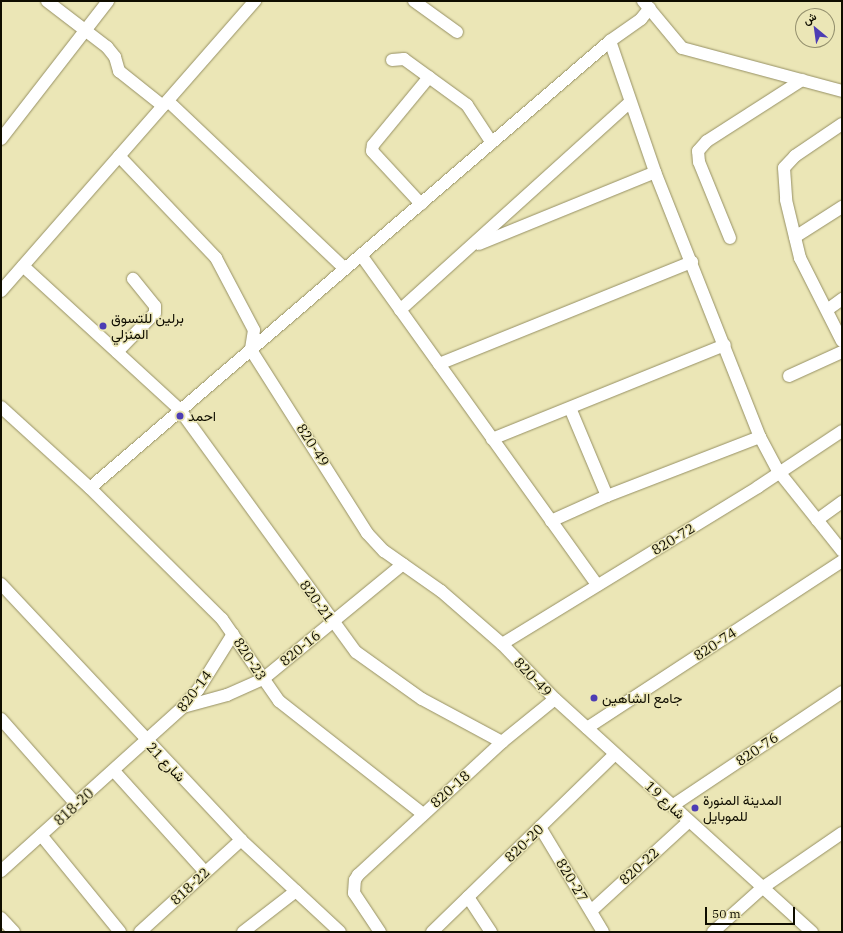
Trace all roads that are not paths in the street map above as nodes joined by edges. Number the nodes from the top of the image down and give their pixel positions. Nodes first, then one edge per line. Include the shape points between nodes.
1 (47, 1) edge
2 (108, 1) edge
3 (255, 1) edge
4 (414, 1) edge
5 (647, 5) edge
6 (85, 30) junction
7 (457, 32) dead end
8 (610, 41) junction
9 (392, 60) dead end
10 (429, 77) junction
11 (802, 80) junction
12 (842, 91) edge
13 (630, 102) junction
14 (165, 104) junction
15 (842, 124) edge
16 (1, 139) edge
17 (492, 143) junction
18 (119, 156) junction
19 (655, 172) junction
20 (421, 204) junction
21 (842, 207) edge
22 (795, 237) junction
23 (730, 238) dead end
24 (471, 248) junction
25 (361, 255) junction
26 (692, 262) junction
27 (23, 266) junction
28 (345, 270) junction
29 (133, 279) dead end
30 (1, 291) edge
31 (842, 299) edge
32 (400, 310) junction
33 (827, 310) junction
34 (842, 341) edge
35 (725, 345) junction
36 (251, 350) junction
37 (117, 352) junction
38 (842, 352) edge
39 (439, 364) junction
40 (789, 376) dead end
41 (1, 407) edge
42 (570, 408) junction
43 (180, 410) junction
44 (842, 431) edge
45 (760, 437) junction
46 (492, 439) junction
47 (780, 472) junction
48 (90, 488) junction
49 (607, 496) junction
50 (842, 502) edge
51 (551, 520) junction
52 (817, 520) junction
53 (842, 551) edge
54 (842, 561) edge
55 (403, 564) junction
56 (1, 584) edge
57 (597, 585) junction
58 (332, 622) junction
59 (233, 634) junction
60 (502, 644) junction
61 (263, 679) junction
62 (842, 692) edge
63 (555, 699) junction
64 (184, 707) junction
65 (1, 719) edge
66 (587, 728) junction
67 (147, 742) junction
68 (502, 742) junction
69 (615, 754) junction
70 (114, 771) junction
71 (76, 804) junction
72 (672, 806) junction
73 (423, 814) junction
74 (688, 822) junction
75 (540, 827) junction
76 (842, 833) edge
77 (41, 835) junction
78 (241, 840) junction
79 (4, 863) edge
80 (205, 872) junction
81 (762, 888) junction
82 (296, 891) junction
83 (468, 897) junction
84 (591, 911) junction
85 (1, 918) edge
86 (14, 932) edge
87 (120, 932) edge
88 (140, 932) edge
89 (243, 932) edge
90 (340, 932) edge
91 (380, 932) edge
92 (432, 932) edge
93 (491, 932) edge
94 (603, 932) edge
95 (713, 932) edge
96 (812, 932) edge

1 - 6 street
2 - 6 street
3 - 14 street
4 - 7 street
5 - 8 street via 641,19
5 - 11 street via 682,48
6 - 14 street via 115,57 119,71
6 - 16 street
8 - 13 street
8 - 17 street
9 - 10 street via 404,59
10 - 17 street via 467,105
10 - 20 street via 373,144 372,151
11 - 12 street
11 - 23 street via 707,141 698,151 699,162
13 - 19 street
13 - 24 street
14 - 18 street
14 - 28 street
15 - 22 street via 795,156 784,168 786,200
17 - 20 street
18 - 27 street
18 - 36 street via 216,258 254,330
19 - 24 street
19 - 26 street
20 - 25 street
21 - 22 street
22 - 33 street via 800,258
24 - 32 street
25 - 28 street
25 - 32 street
26 - 35 street
26 - 39 street
27 - 30 street
27 - 37 street, 820-21
28 - 36 street
29 - 37 street via 155,306 155,313
31 - 33 street
32 - 39 street
33 - 34 street
35 - 42 street
35 - 45 street
36 - 43 street
36 - 55 street, 820-49 via 368,533 384,551
37 - 43 street, 820-21
38 - 40 street
39 - 46 street
41 - 48 street, 820-23
42 - 46 street
42 - 49 street
43 - 48 street
43 - 58 street, 820-21
44 - 47 street, 820-72
45 - 47 street
45 - 49 street
46 - 51 street
47 - 52 street
47 - 57 street, 820-72
48 - 59 street, 820-23 via 219,616
49 - 51 street
50 - 52 street
51 - 57 street
52 - 53 street
54 - 66 street, 820-74
55 - 58 street, 820-16
55 - 60 street, 820-49 via 441,591
56 - 67 street, شارع 21
57 - 60 street, 820-72
58 - 61 street, 820-16
58 - 68 street, 820-21 via 356,652 422,699
59 - 61 street, 820-23
59 - 64 street, 820-14 via 198,690
60 - 63 street, 820-49
61 - 64 street, 820-16 via 227,695
61 - 73 street, 820-23 via 285,706
62 - 72 street, 820-76
63 - 66 street, شارع 19
63 - 68 street, 820-18
64 - 67 street, 820-14
65 - 71 street
66 - 69 street, شارع 19
67 - 70 street, 818-20
67 - 78 street, شارع 21
68 - 73 street, 820-18
69 - 72 street, شارع 19
69 - 75 street, 820-20
70 - 71 street, 818-20
70 - 80 street
71 - 77 street, 818-20
72 - 74 street, شارع 19
73 - 91 street, 820-18 via 358,875 354,886 360,904
74 - 81 street, شارع 19
74 - 84 street, 820-22
75 - 83 street, 820-20
75 - 84 street, 820-27
76 - 81 street
77 - 79 street, 818-20
77 - 87 street
78 - 80 street, 818-22
78 - 82 street, شارع 21
80 - 88 street, 818-22
81 - 95 street
81 - 96 street, شارع 19
82 - 89 street
82 - 90 street, شارع 21
83 - 92 street, 820-20
83 - 93 street
84 - 94 street, 820-27
85 - 86 street

